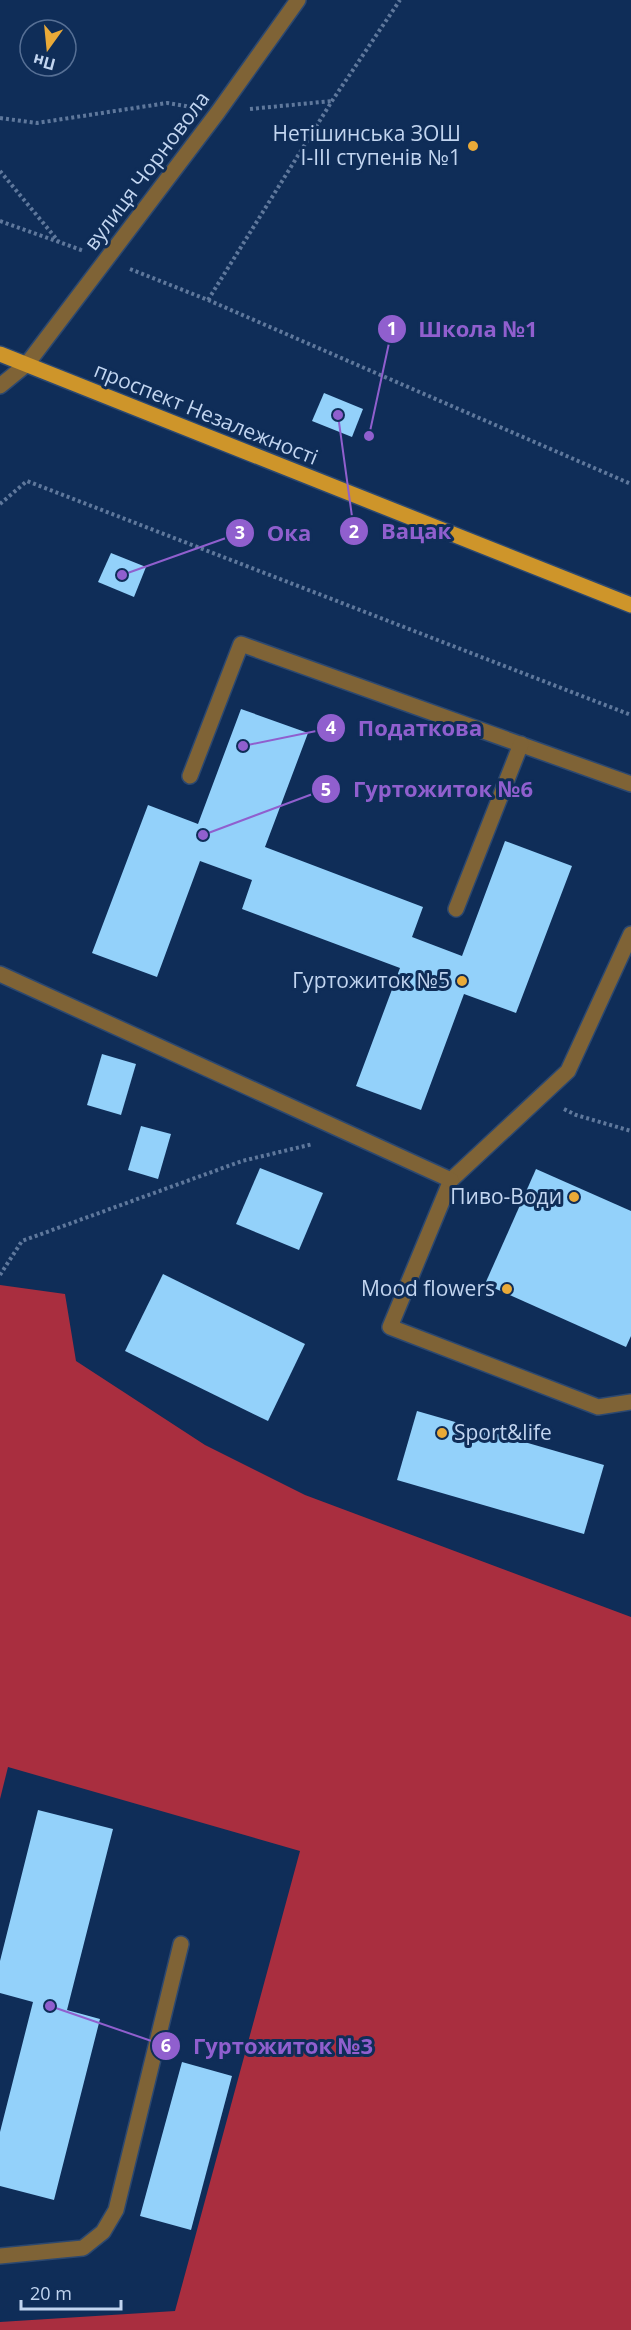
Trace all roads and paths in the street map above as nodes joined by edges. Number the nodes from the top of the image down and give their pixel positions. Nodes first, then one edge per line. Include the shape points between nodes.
1 (298, 0) edge
2 (400, 0) edge
3 (332, 101) junction
4 (218, 112) junction
5 (0, 118) edge
6 (0, 171) edge
7 (0, 221) edge
8 (59, 242) junction
9 (106, 260) junction
10 (208, 300) junction
11 (0, 354) edge
12 (27, 364) junction
13 (0, 386) edge
14 (631, 484) edge
15 (0, 504) edge
16 (631, 605) edge
17 (631, 715) edge
18 (521, 744) junction
19 (190, 776) dead end
20 (631, 784) edge
21 (456, 909) dead end
22 (631, 934) edge
23 (0, 974) edge
24 (541, 1096) junction
25 (631, 1131) edge
26 (352, 1135) junction
27 (451, 1180) junction
28 (0, 1275) edge
29 (631, 1402) edge
30 (181, 1944) dead end
31 (0, 2256) edge

1 - 4 street, вулиця Чорновола
2 - 3 path
3 - 4 path
3 - 10 path
4 - 5 path via 167,103 37,123
4 - 9 street, вулиця Чорновола
6 - 8 path
7 - 8 path
8 - 9 path
9 - 10 path
9 - 12 street, вулиця Чорновола
10 - 14 path
11 - 12 main road, проспект Незалежності
12 - 13 street, вулиця Чорновола
12 - 16 main road, проспект Незалежності
15 - 17 path via 27,481
18 - 19 street via 241,644
18 - 20 street
18 - 21 street
22 - 24 street via 568,1071
23 - 26 street
24 - 25 path via 576,1115
24 - 27 street
26 - 27 street
26 - 28 path via 242,1161 22,1241
27 - 29 street via 390,1327 598,1407
30 - 31 street via 116,2211 103,2232 83,2248

